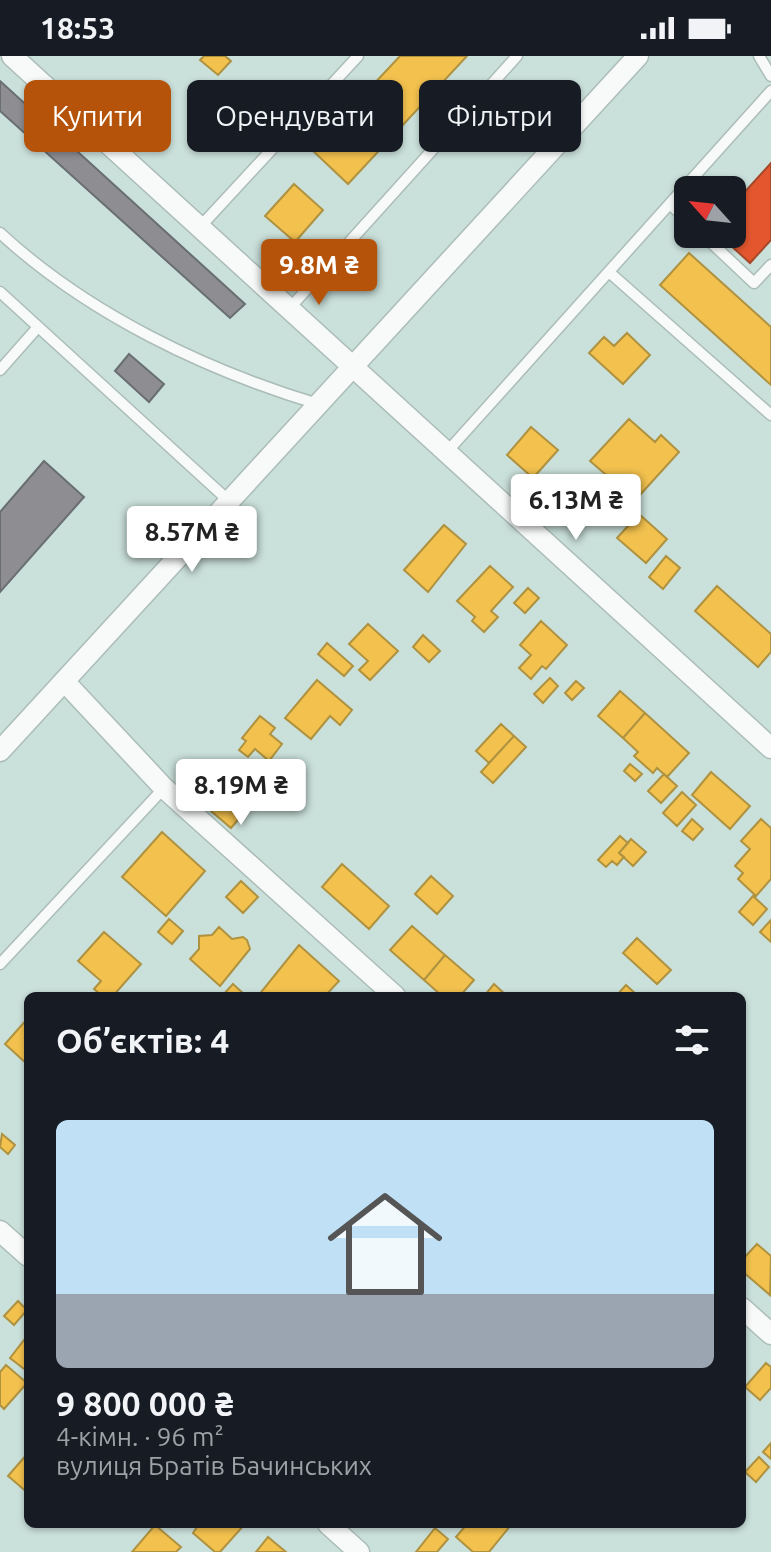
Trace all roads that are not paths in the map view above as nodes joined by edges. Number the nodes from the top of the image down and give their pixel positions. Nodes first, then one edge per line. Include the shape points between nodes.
1 (12, 56) edge
2 (358, 56) edge
3 (517, 56) edge
4 (638, 56) edge
5 (759, 56) edge
6 (771, 76) edge
7 (771, 91) edge
8 (670, 204) junction
9 (674, 208) edge
10 (200, 227) junction
11 (0, 233) edge
12 (717, 248) edge
13 (771, 265) edge
14 (609, 272) junction
15 (0, 292) edge
16 (289, 309) junction
17 (38, 327) junction
18 (352, 367) junction
19 (0, 370) edge
20 (318, 404) junction
21 (771, 415) edge
22 (446, 453) junction
23 (229, 501) junction
24 (64, 681) junction
25 (771, 748) edge
26 (0, 751) edge
27 (164, 788) junction
28 (0, 964) edge
29 (391, 992) edge
30 (0, 1231) edge
31 (24, 1252) edge
32 (746, 1312) edge
33 (771, 1334) edge
34 (332, 1528) edge
35 (359, 1552) edge

1 - 10 street
2 - 10 lane
3 - 16 lane
4 - 18 street
5 - 6 lane
7 - 8 lane
8 - 9 lane
8 - 14 lane
10 - 16 street
11 - 20 lane via 31,262 109,315 267,389
12 - 13 lane via 754,283
14 - 21 lane
14 - 22 lane
15 - 17 lane
16 - 18 street
17 - 19 lane
17 - 23 lane
18 - 20 street
18 - 22 street
20 - 23 street
22 - 25 street
23 - 24 street
24 - 26 street
24 - 27 street
27 - 28 lane
27 - 29 street
30 - 31 street
32 - 33 street
34 - 35 street

